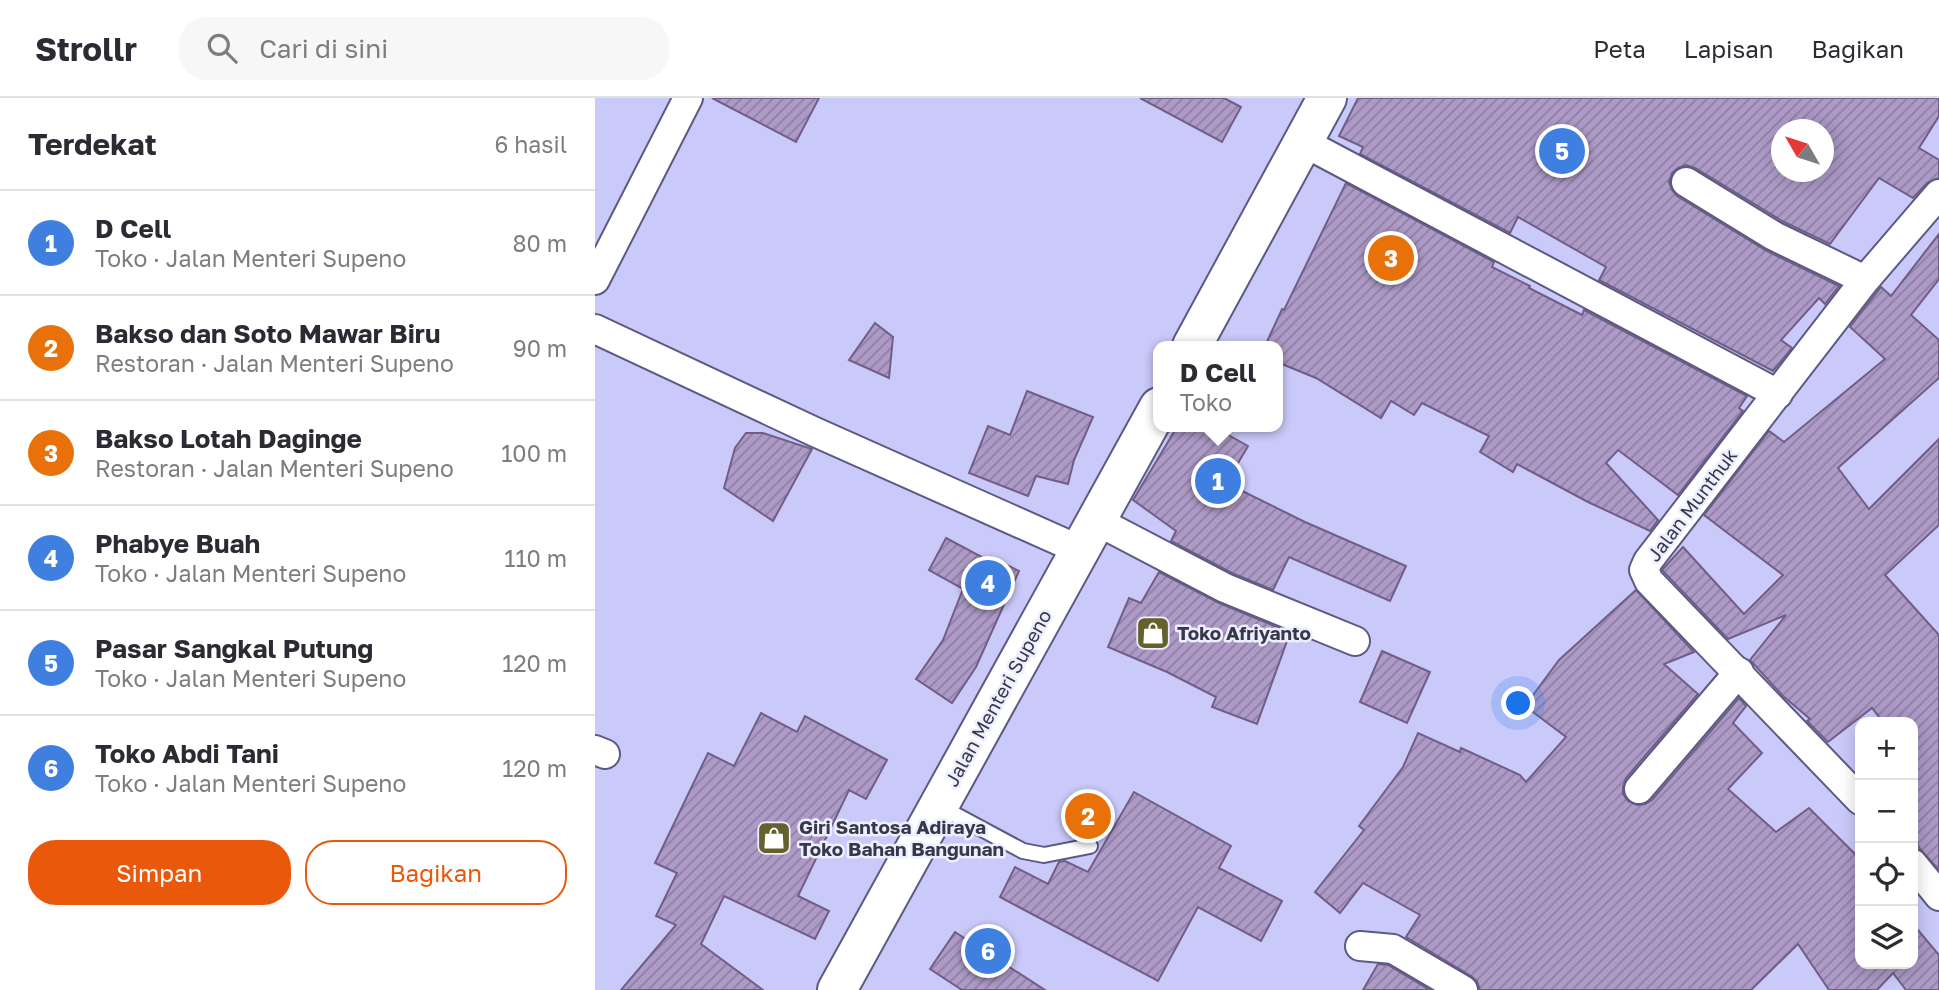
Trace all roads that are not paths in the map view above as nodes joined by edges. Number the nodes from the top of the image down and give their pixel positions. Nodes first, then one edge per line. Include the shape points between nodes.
1 (688, 98) edge
2 (1327, 98) edge
3 (1303, 142) junction
4 (1686, 182) dead end
5 (1939, 194) edge
6 (1865, 279) junction
7 (595, 280) edge
8 (595, 329) edge
9 (1195, 341) edge
10 (1777, 394) junction
11 (1153, 418) edge
12 (1088, 536) junction
13 (1355, 641) dead end
14 (1739, 672) junction
15 (1639, 789) dead end
16 (1855, 795) edge
17 (938, 806) junction
18 (1090, 846) dead end
19 (1918, 870) edge
20 (1939, 896) edge
21 (1360, 946) dead end
22 (837, 990) edge
23 (1463, 990) edge

1 - 7 street
2 - 3 main road
3 - 9 main road
3 - 10 street
4 - 6 street via 1774,236
5 - 6 street, Jalan Munthuk
6 - 10 street, Jalan Munthuk
8 - 12 street via 815,432
10 - 14 street, Jalan Munthuk via 1644,570
11 - 12 main road, Jalan Menteri Supeno
12 - 13 street
12 - 17 main road, Jalan Menteri Supeno
14 - 15 street
14 - 16 street, Jalan Munthuk
17 - 18 lane via 1023,851 1044,855
17 - 22 main road, Jalan Menteri Supeno
19 - 20 street
21 - 23 street via 1393,949

